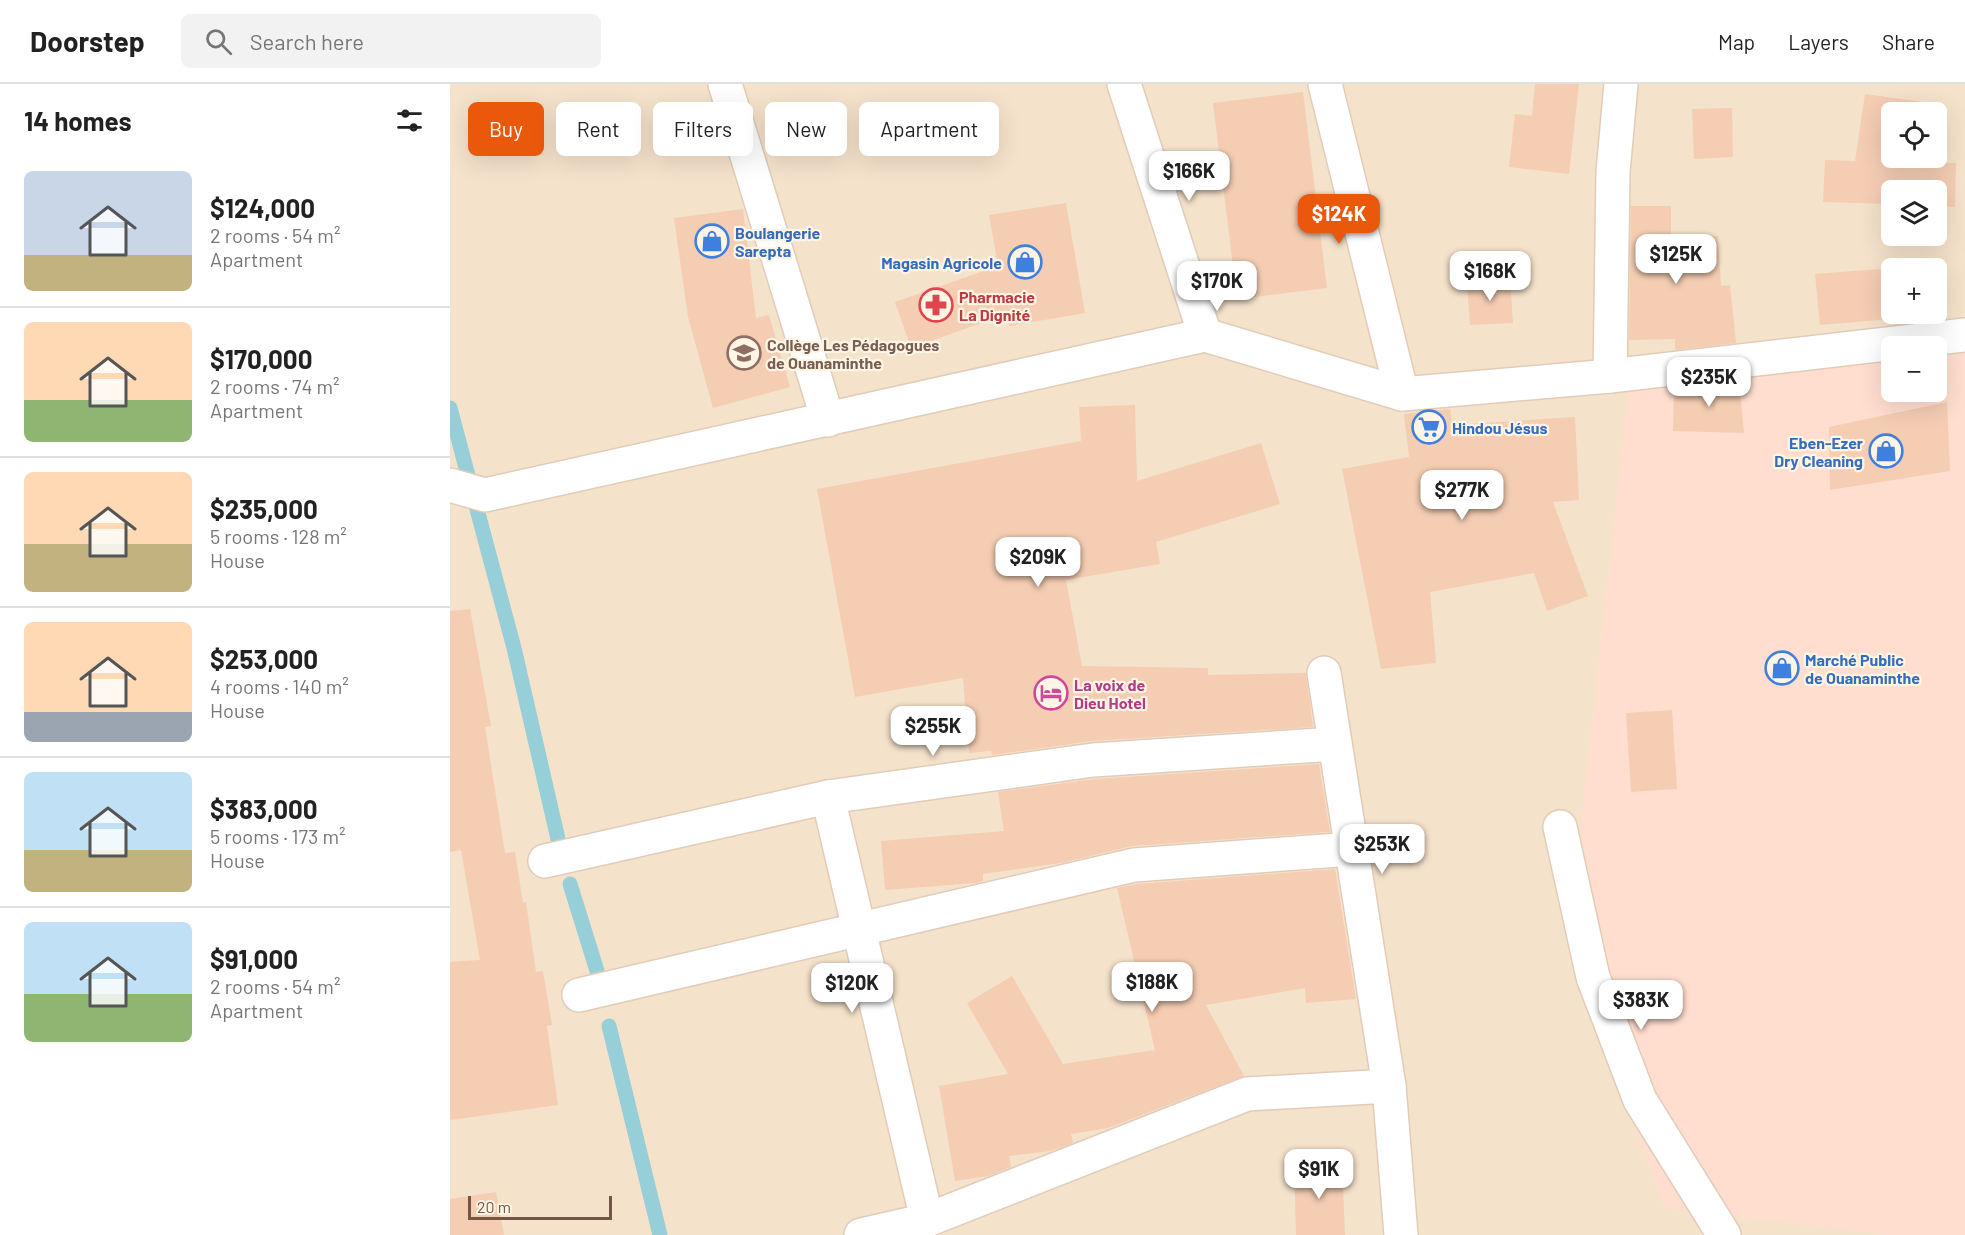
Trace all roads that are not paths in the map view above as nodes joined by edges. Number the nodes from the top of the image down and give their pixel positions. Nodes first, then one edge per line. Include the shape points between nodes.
1 (725, 84) edge
2 (1124, 84) edge
3 (1325, 84) edge
4 (1621, 84) edge
5 (1965, 334) edge
6 (1205, 335) junction
7 (1610, 376) junction
8 (1402, 394) junction
9 (828, 420) junction
10 (452, 484) edge
11 (1324, 673) dead end
12 (1335, 744) junction
13 (828, 797) junction
14 (1560, 827) dead end
15 (1352, 849) junction
16 (545, 861) dead end
17 (858, 928) junction
18 (579, 995) dead end
19 (1389, 1086) junction
20 (927, 1220) junction
21 (861, 1235) edge
22 (1401, 1235) edge
23 (1724, 1235) edge

1 - 9 street
2 - 6 street
3 - 8 street
4 - 7 street via 1613,172
5 - 7 street
6 - 8 street
6 - 9 street
7 - 8 street
9 - 10 street via 485,495
11 - 12 street
12 - 13 street via 1093,760
12 - 15 street
13 - 16 street
13 - 17 street
14 - 23 street via 1593,977 1640,1100
15 - 17 street via 1134,866
15 - 19 street
17 - 18 street
17 - 20 street
19 - 20 street via 1247,1094
19 - 22 street
20 - 21 street

